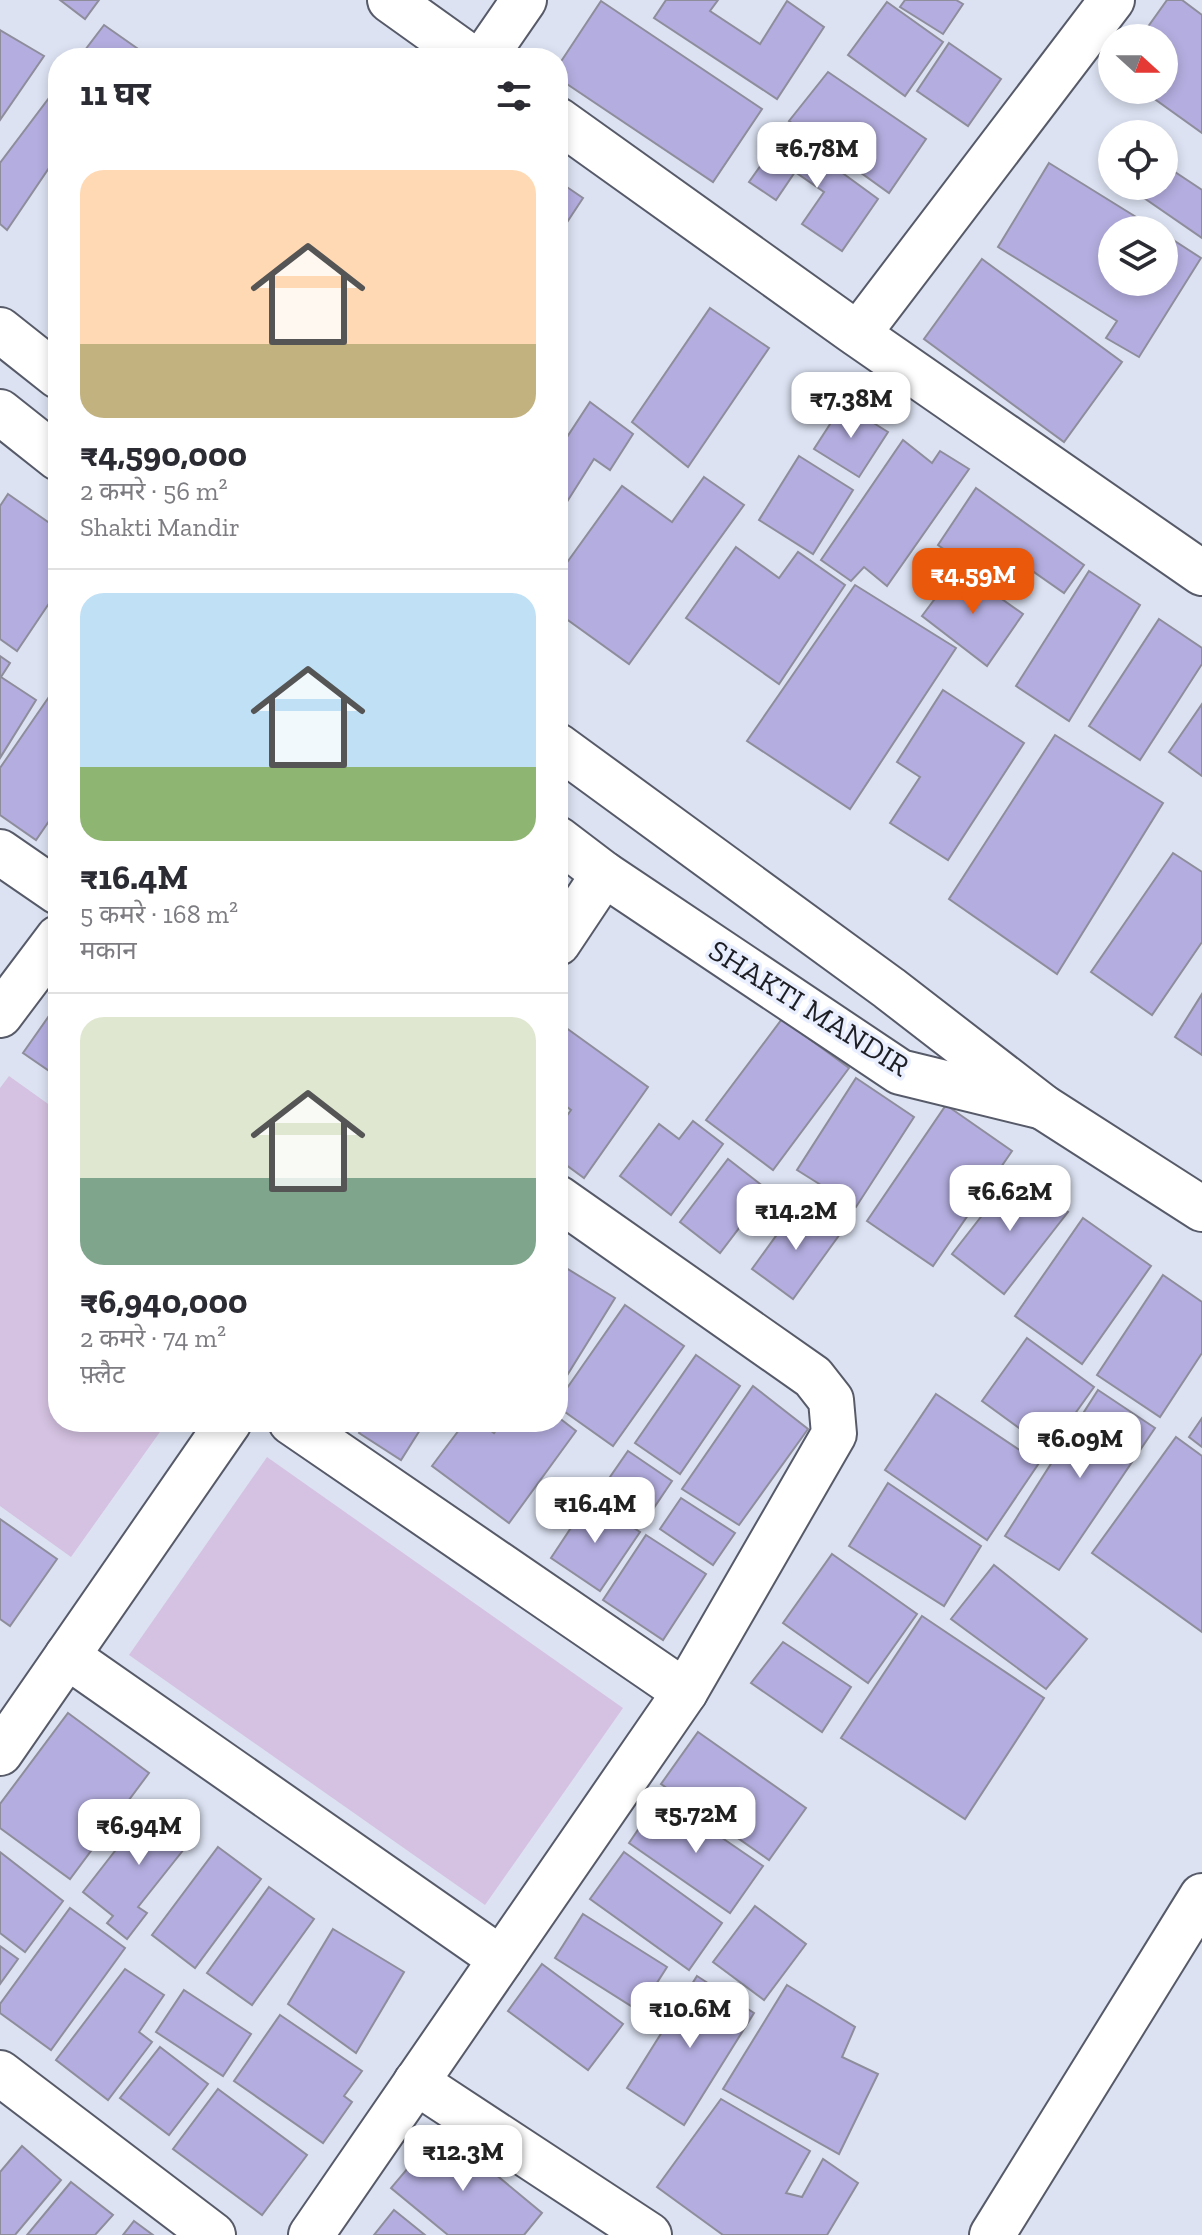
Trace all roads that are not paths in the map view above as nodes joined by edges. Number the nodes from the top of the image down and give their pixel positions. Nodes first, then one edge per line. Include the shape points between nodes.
1 (390, 0) edge
2 (524, 0) edge
3 (1112, 0) edge
4 (457, 48) edge
5 (491, 48) edge
6 (568, 127) edge
7 (0, 330) edge
8 (858, 334) junction
9 (48, 368) edge
10 (0, 412) edge
11 (48, 450) edge
12 (1202, 573) edge
13 (568, 753) edge
14 (568, 847) edge
15 (0, 852) edge
16 (604, 874) junction
17 (48, 885) edge
18 (568, 928) edge
19 (48, 951) edge
20 (0, 1015) edge
21 (1043, 1107) junction
22 (568, 1205) edge
23 (1202, 1209) edge
24 (222, 1432) edge
25 (306, 1432) edge
26 (67, 1656) junction
27 (685, 1692) junction
28 (0, 1753) edge
29 (1202, 1896) edge
30 (501, 1959) junction
31 (0, 2073) edge
32 (416, 2082) junction
33 (213, 2235) edge
34 (311, 2235) edge
35 (649, 2235) edge
36 (992, 2235) edge

1 - 4 street
2 - 5 street
3 - 8 street
6 - 8 street
7 - 9 street
8 - 12 street
10 - 11 street
13 - 21 street
14 - 16 street, SHAKTI MANDIR
15 - 17 street
16 - 18 street
16 - 21 street, SHAKTI MANDIR via 900,1072
19 - 20 street
21 - 23 street, SHAKTI MANDIR
22 - 27 street via 813,1377 831,1400 834,1434
24 - 26 street
25 - 27 street
26 - 28 street
26 - 30 street
27 - 30 street
29 - 36 street
30 - 32 street
31 - 33 street
32 - 34 street
32 - 35 street

